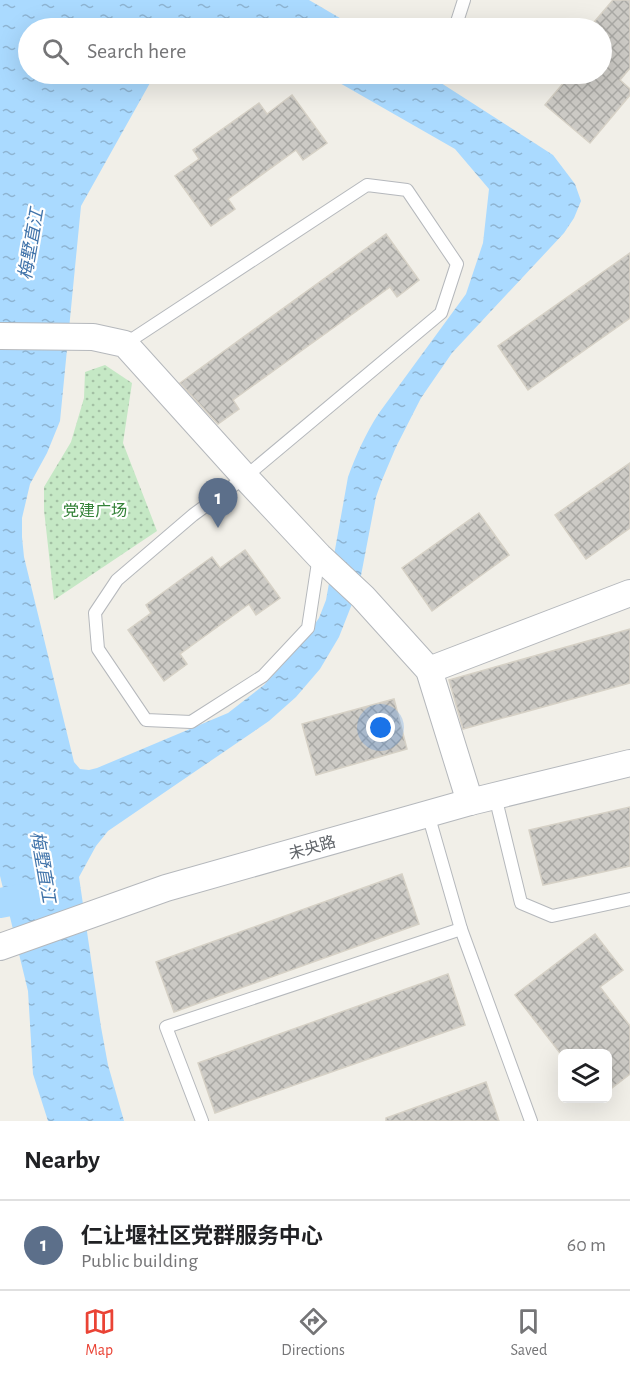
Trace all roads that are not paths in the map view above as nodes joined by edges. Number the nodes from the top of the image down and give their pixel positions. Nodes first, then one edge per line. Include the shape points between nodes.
1 (464, 0) edge
2 (458, 18) edge
3 (0, 336) edge
4 (125, 344) junction
5 (245, 477) junction
6 (324, 560) junction
7 (630, 593) edge
8 (429, 670) junction
9 (630, 763) edge
10 (482, 799) junction
11 (428, 814) junction
12 (630, 899) edge
13 (461, 928) junction
14 (2, 947) edge
15 (202, 1121) edge
16 (531, 1121) edge

1 - 2 lane
3 - 4 street via 93,337
4 - 5 street
4 - 5 lane via 367,185 407,190 458,264 441,313
5 - 6 street
5 - 6 lane via 117,580 95,613 98,649 146,720 191,722 263,676 308,628
6 - 8 street
7 - 8 street
8 - 10 street
9 - 10 street, 未央路
10 - 11 street, 未央路
10 - 12 lane via 521,903 552,916
11 - 13 lane
11 - 14 street, 未央路 via 166,888
13 - 15 lane via 166,1027
13 - 16 lane

